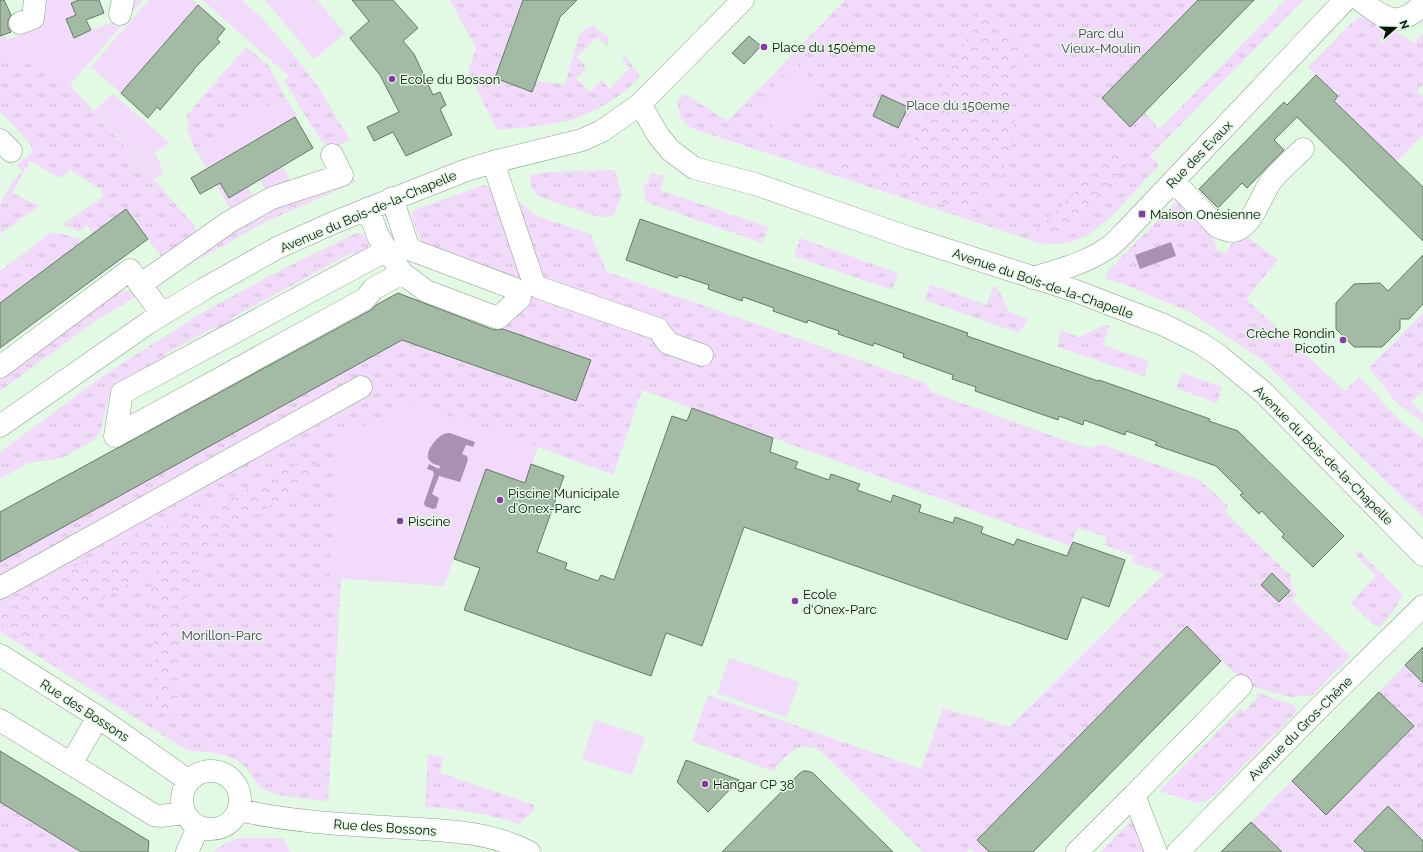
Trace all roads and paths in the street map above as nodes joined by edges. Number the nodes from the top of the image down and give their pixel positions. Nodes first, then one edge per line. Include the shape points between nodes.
1 (35, 0) edge
2 (743, 0) edge
3 (1345, 0) edge
4 (1360, 0) edge
5 (1423, 4) edge
6 (20, 23) dead end
7 (640, 104) junction
8 (1303, 149) dead end
9 (332, 155) dead end
10 (493, 162) junction
11 (1173, 181) junction
12 (392, 198) junction
13 (368, 208) junction
14 (398, 258) junction
15 (1033, 278) junction
16 (140, 284) junction
17 (162, 314) junction
18 (702, 355) dead end
19 (0, 367) edge
20 (361, 387) dead end
21 (0, 426) edge
22 (1423, 554) edge
23 (0, 588) edge
24 (1423, 606) edge
25 (0, 655) edge
26 (1241, 686) dead end
27 (98, 717) junction
28 (0, 720) edge
29 (71, 764) junction
30 (189, 781) junction
31 (1134, 795) junction
32 (239, 810) junction
33 (191, 820) junction
34 (188, 852) edge
35 (529, 852) edge
36 (1077, 852) edge
37 (1156, 852) edge
38 (1178, 852) edge

1 - 6 street via 33,18
2 - 7 street
3 - 11 street, Rue des Evaux
4 - 5 street via 1386,17 1396,20 1414,14
7 - 10 street, Avenue du Bois-de-la-Chapelle via 602,131 582,140
7 - 15 street, Avenue du Bois-de-la-Chapelle via 670,150 694,168 755,184
8 - 11 street via 1272,181 1250,219 1234,231 1218,227
9 - 16 street via 342,175 272,198 229,222
10 - 12 street, Avenue du Bois-de-la-Chapelle
10 - 18 street via 534,284 658,330 668,343
11 - 15 street, Rue des Evaux via 1107,248 1074,265
12 - 13 street, Avenue du Bois-de-la-Chapelle
12 - 14 street
13 - 14 street via 378,236
13 - 17 street, Avenue du Bois-de-la-Chapelle via 277,248
14 - 14 street via 122,393 115,436 365,299
15 - 22 street, Avenue du Bois-de-la-Chapelle via 1073,290 1164,325 1218,355 1263,392
16 - 17 street
16 - 19 street via 130,270
17 - 21 street, Avenue du Bois-de-la-Chapelle
20 - 23 street
24 - 38 street, Avenue du Gros-Chêne via 1314,712
25 - 27 street, Rue des Bossons
26 - 31 street
27 - 29 street
27 - 30 street, Rue des Bossons
28 - 29 street
29 - 33 street via 154,815
30 - 32 street via 207,771 218,772 230,778 239,793
30 - 33 street via 182,793 182,805
31 - 36 street
31 - 37 street
32 - 33 street via 229,824 219,829 211,830
32 - 35 street, Rue des Bossons via 295,820 479,835 500,839
33 - 34 street

